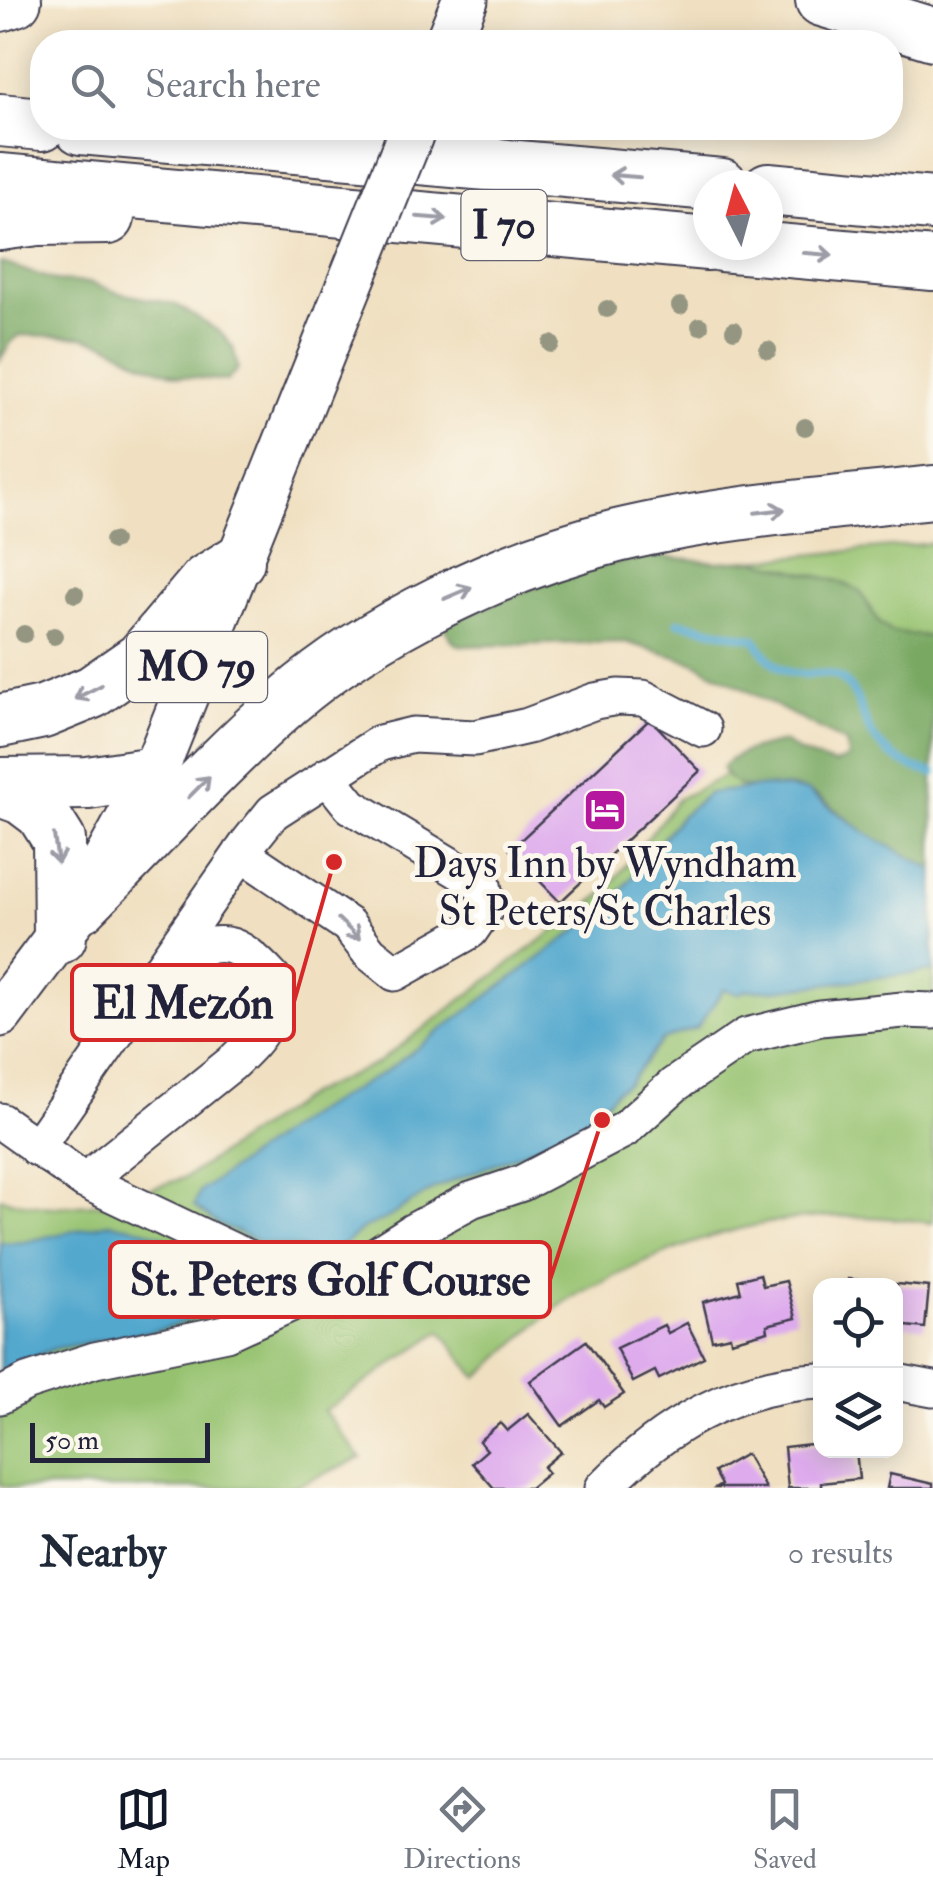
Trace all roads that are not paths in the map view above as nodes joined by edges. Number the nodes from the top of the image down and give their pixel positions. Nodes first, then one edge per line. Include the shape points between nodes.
1 (15, 0) edge
2 (465, 0) edge
3 (822, 0) edge
4 (858, 0) edge
5 (0, 5) edge
6 (453, 30) edge
7 (920, 31) edge
8 (0, 120) edge
9 (30, 123) edge
10 (216, 140) edge
11 (409, 140) edge
12 (0, 180) edge
13 (693, 182) edge
14 (783, 190) edge
15 (933, 204) edge
16 (300, 206) junction
17 (0, 224) edge
18 (693, 243) edge
19 (783, 251) edge
20 (933, 264) edge
21 (933, 492) edge
22 (238, 561) junction
23 (0, 721) edge
24 (703, 729) dead end
25 (154, 773) junction
26 (327, 776) junction
27 (0, 787) edge
28 (241, 853) junction
29 (71, 921) junction
30 (170, 956) junction
31 (7, 999) edge
32 (933, 1011) edge
33 (0, 1121) edge
34 (36, 1148) junction
35 (86, 1181) junction
36 (324, 1289) junction
37 (813, 1381) edge
38 (903, 1383) edge
39 (933, 1389) edge
40 (0, 1396) edge
41 (603, 1488) edge

1 - 5 highway
2 - 6 main road
3 - 7 highway
4 - 7 highway
8 - 9 highway
13 -> 10 highway, I 70
11 - 22 main road, MO 79, bridge
12 - 16 highway, I 70
14 - 15 highway
16 - 17 highway via 210,222
16 -> 18 highway, I 70
19 -> 20 highway
29 -> 21 highway via 288,700 441,600 615,536 699,519
22 -> 23 highway via 206,582 140,658 92,692
22 - 25 main road, MO 79
24 - 26 street via 643,698 618,697 475,738 413,735 380,743
25 - 27 highway
25 - 29 main road, MO 79
26 - 28 street via 273,812
28 -> 26 street via 348,925 395,973 470,931 486,906 483,885 351,806
27 -> 29 highway via 42,813 59,840
28 - 30 street
29 - 31 main road, MO 79
30 - 34 street
30 - 35 street via 234,944 273,979 271,1016 232,1063
32 - 36 street via 820,1018 746,1036 674,1085 624,1130 522,1183 471,1200
33 - 34 street
34 - 35 street
35 - 36 street
36 - 40 street via 226,1333 96,1360
37 - 41 street via 728,1399 671,1428
38 - 39 street

